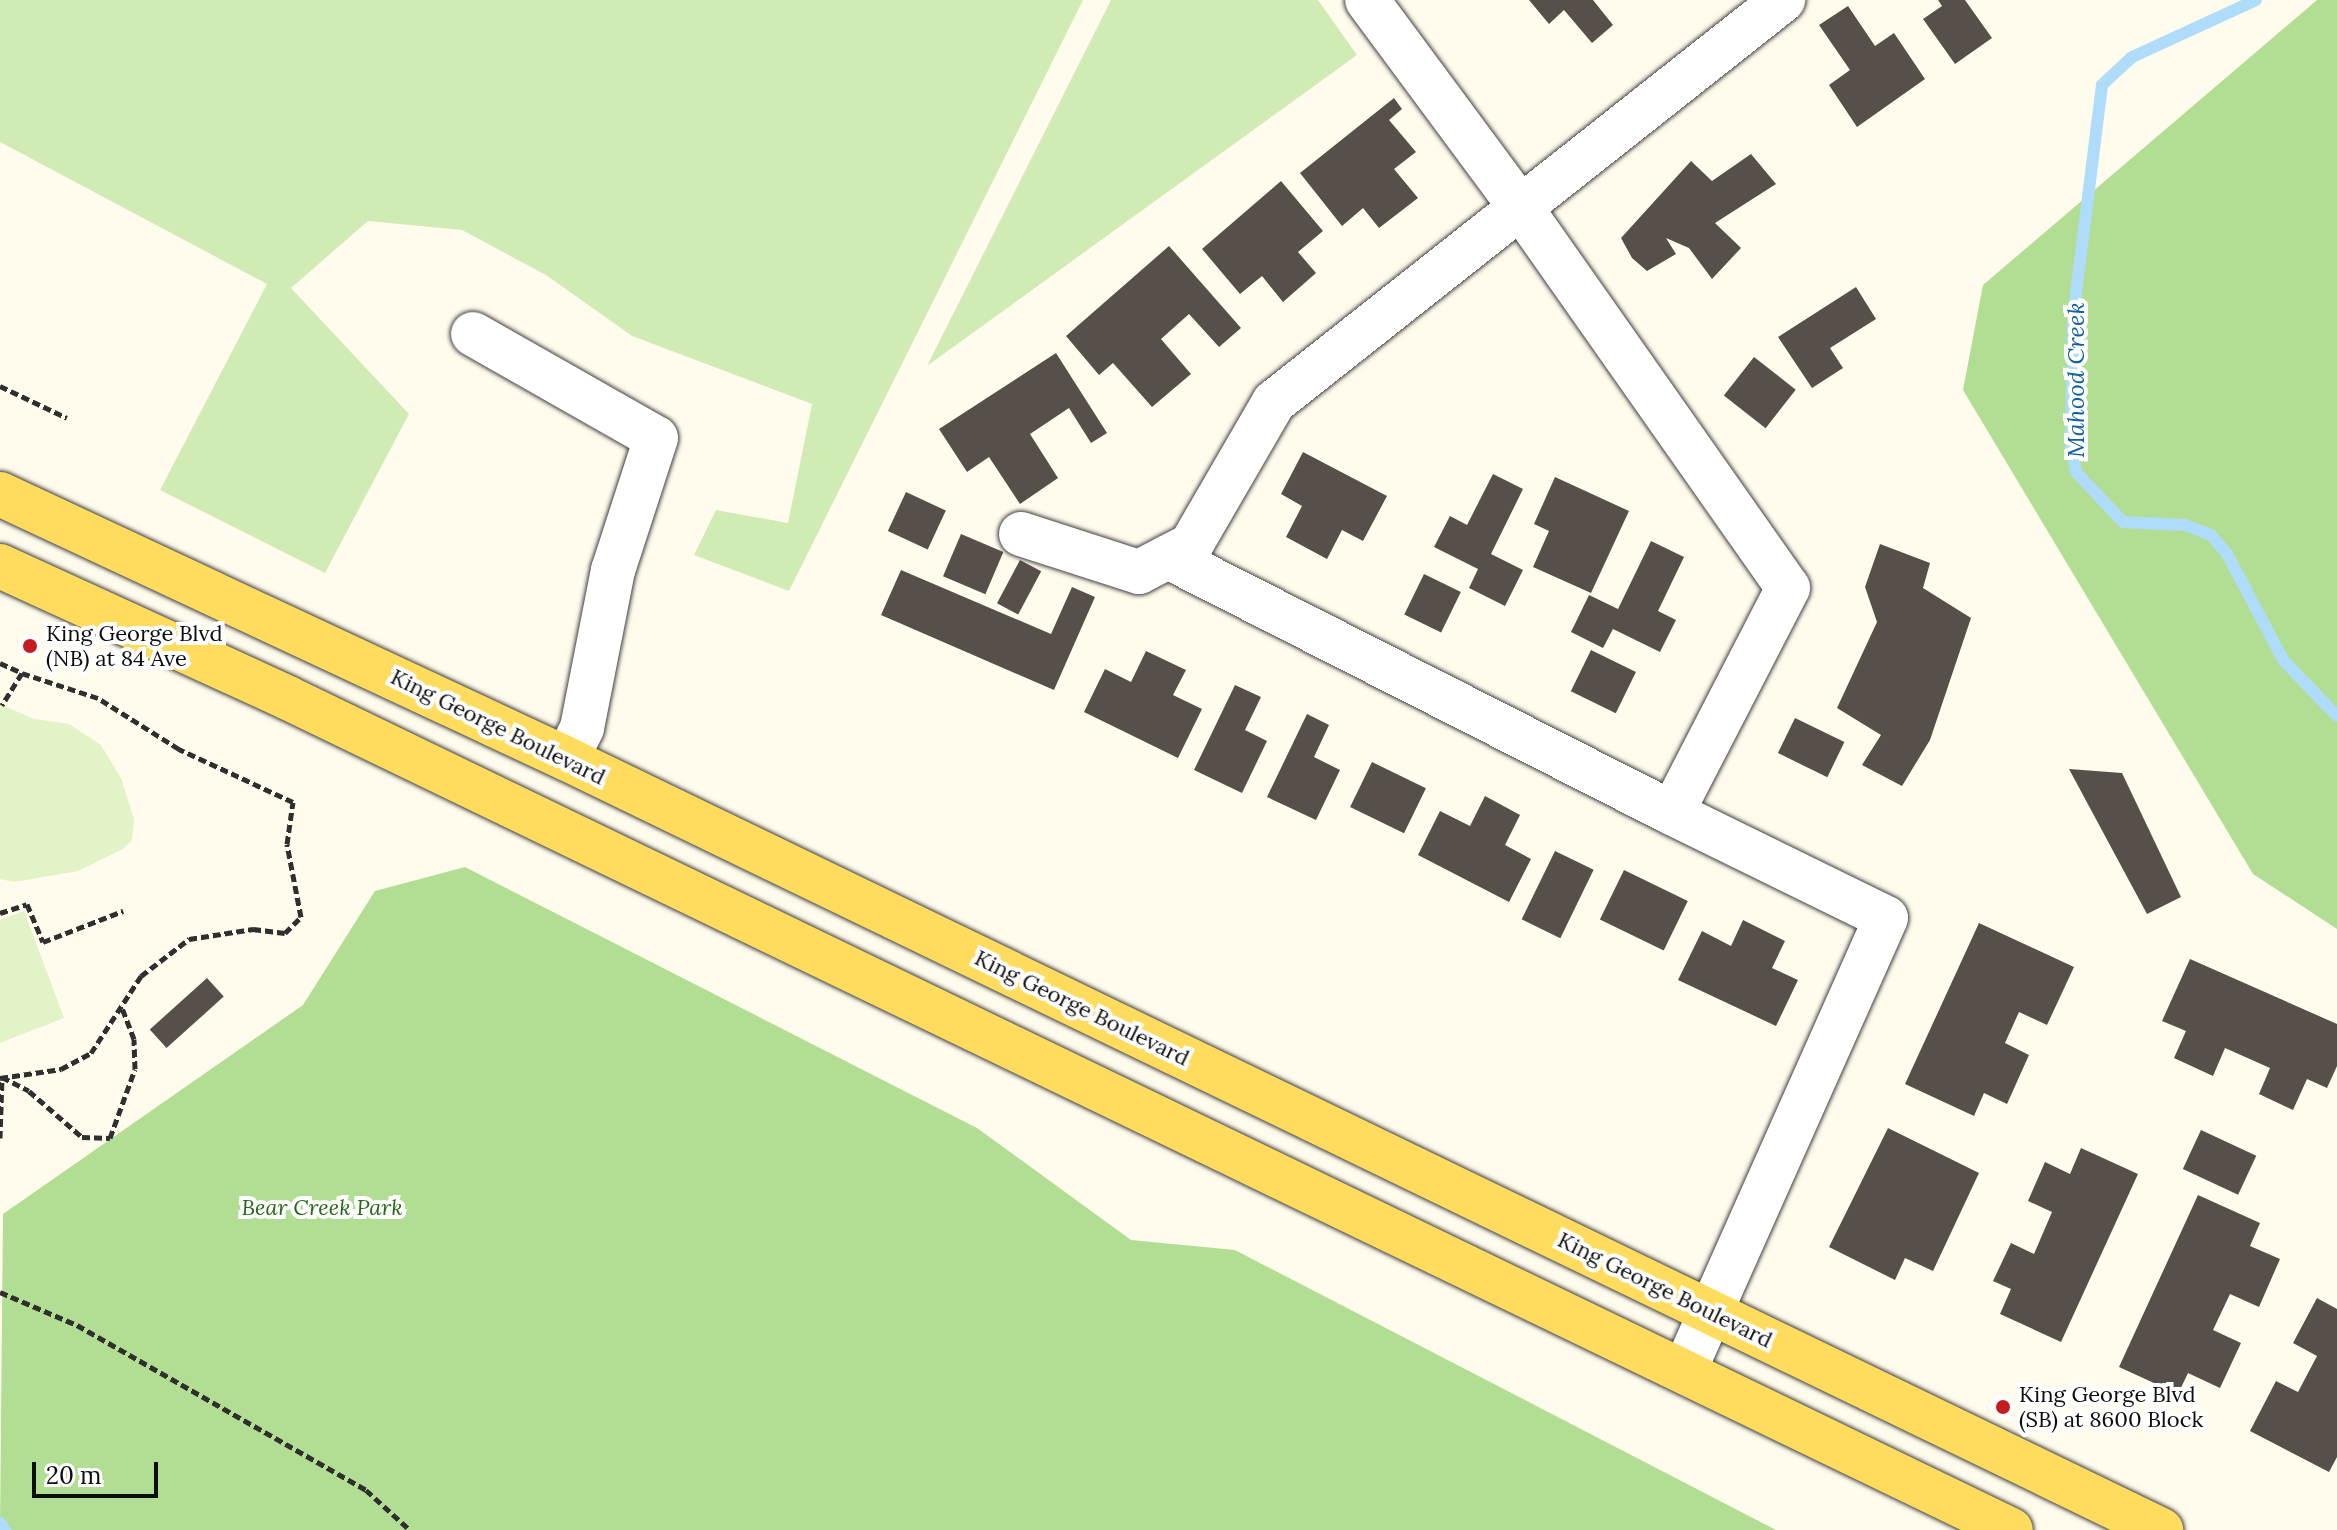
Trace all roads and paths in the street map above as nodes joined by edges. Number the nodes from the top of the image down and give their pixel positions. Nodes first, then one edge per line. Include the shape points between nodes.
1 (1367, 0) edge
2 (1783, 0) edge
3 (1521, 208) junction
4 (473, 334) dead end
5 (0, 386) edge
6 (67, 418) dead end
7 (0, 494) edge
8 (1021, 534) dead end
9 (1168, 557) junction
10 (0, 566) edge
11 (0, 663) edge
12 (22, 673) junction
13 (2, 705) dead end
14 (567, 759) junction
15 (1672, 813) junction
16 (123, 911) dead end
17 (0, 913) edge
18 (120, 1004) junction
19 (1, 1078) edge
20 (0, 1138) edge
21 (0, 1292) edge
22 (1712, 1313) junction
23 (1684, 1371) junction
24 (410, 1530) edge
25 (2011, 1530) edge
26 (2161, 1530) edge

1 - 3 lane
2 - 3 lane
3 - 9 lane via 1274,402 1191,545
3 - 15 lane via 1788,588
4 - 14 lane via 656,438 613,570 582,728
5 - 6 path
7 - 14 main road, King George Boulevard
8 - 9 lane via 1139,572
9 - 15 lane
10 - 23 main road via 288,698
11 - 12 path
12 - 13 path
12 - 18 path via 98,698 179,749 293,802 287,844 301,897 301,917 294,926 285,933 253,929 189,939 141,976
14 - 22 main road, King George Boulevard
15 - 22 lane via 1886,918
16 - 17 path via 43,942 27,904
18 - 19 path via 91,1053 61,1069
18 - 19 path via 134,1039 135,1069 110,1138 95,1142 82,1137 29,1091
19 - 20 path
21 - 24 path via 77,1325 366,1490
22 - 23 lane
22 - 26 main road, King George Boulevard
23 - 25 main road

